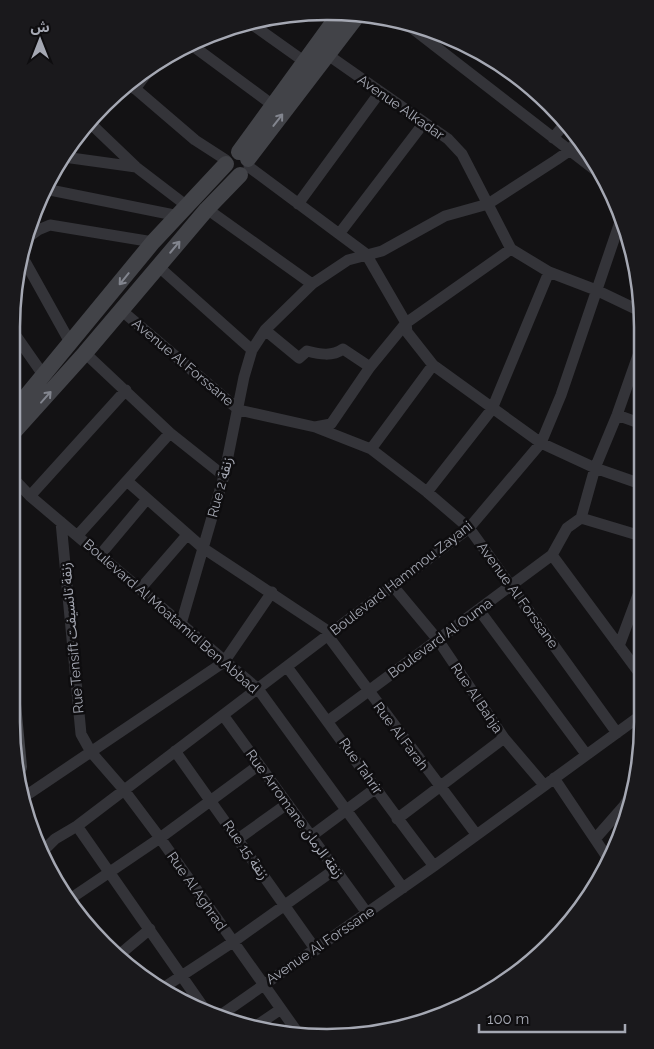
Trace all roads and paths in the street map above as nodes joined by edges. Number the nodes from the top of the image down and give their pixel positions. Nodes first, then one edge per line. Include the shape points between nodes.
1 (334, 20) edge
2 (352, 22) edge
3 (258, 28) edge
4 (430, 37) edge
5 (444, 46) edge
6 (197, 49) edge
7 (328, 55) junction
8 (304, 62) junction
9 (133, 88) edge
10 (380, 92) junction
11 (274, 106) junction
12 (423, 124) junction
13 (94, 127) edge
14 (561, 128) edge
15 (553, 138) junction
16 (573, 146) edge
17 (71, 158) edge
18 (238, 163) junction
19 (136, 167) junction
20 (52, 190) edge
21 (298, 204) junction
22 (488, 204) junction
23 (207, 209) junction
24 (183, 211) junction
25 (618, 228) edge
26 (35, 232) edge
27 (339, 234) junction
28 (154, 242) junction
29 (511, 249) junction
30 (366, 254) junction
31 (27, 264) edge
32 (158, 267) junction
33 (549, 272) junction
34 (312, 284) junction
35 (596, 290) junction
36 (633, 308) edge
37 (121, 310) junction
38 (406, 323) junction
39 (265, 330) junction
40 (20, 342) edge
41 (71, 344) junction
42 (252, 350) junction
43 (85, 353) junction
44 (433, 365) junction
45 (370, 368) junction
46 (44, 376) junction
47 (634, 376) edge
48 (126, 390) junction
49 (20, 403) edge
50 (492, 408) junction
51 (239, 410) junction
52 (617, 415) junction
53 (634, 421) edge
54 (20, 425) edge
55 (315, 427) junction
56 (170, 433) junction
57 (541, 443) junction
58 (370, 449) junction
59 (595, 468) junction
60 (224, 476) junction
61 (127, 481) junction
62 (634, 482) edge
63 (20, 485) edge
64 (428, 492) junction
65 (30, 496) junction
66 (147, 499) junction
67 (582, 518) junction
68 (61, 522) junction
69 (470, 528) junction
70 (634, 534) edge
71 (78, 535) junction
72 (187, 535) junction
73 (203, 548) junction
74 (100, 555) junction
75 (552, 555) junction
76 (393, 586) junction
77 (512, 586) junction
78 (140, 588) junction
79 (272, 592) junction
80 (634, 606) edge
81 (479, 610) junction
82 (181, 624) junction
83 (329, 635) junction
84 (438, 640) junction
85 (619, 646) junction
86 (224, 662) junction
87 (634, 666) edge
88 (287, 667) junction
89 (258, 689) junction
90 (368, 692) junction
91 (224, 715) junction
92 (634, 720) edge
93 (328, 721) junction
94 (617, 733) junction
95 (504, 738) junction
96 (175, 751) junction
97 (90, 752) junction
98 (586, 754) junction
99 (258, 765) junction
100 (554, 778) junction
101 (544, 785) junction
102 (439, 787) junction
103 (376, 788) junction
104 (124, 790) junction
105 (29, 794) edge
106 (211, 801) junction
107 (287, 804) junction
108 (622, 809) edge
109 (344, 811) junction
110 (397, 819) junction
111 (77, 826) junction
112 (476, 834) junction
113 (310, 837) junction
114 (160, 838) junction
115 (55, 839) junction
116 (238, 839) junction
117 (595, 839) junction
118 (44, 842) edge
119 (47, 847) edge
120 (604, 854) edge
121 (434, 866) junction
122 (334, 870) junction
123 (109, 873) junction
124 (403, 888) junction
125 (74, 896) edge
126 (285, 905) junction
127 (367, 913) junction
128 (150, 929) junction
129 (233, 942) junction
130 (316, 950) junction
131 (123, 951) edge
132 (183, 976) junction
133 (262, 984) junction
134 (169, 985) edge
135 (199, 1001) edge
136 (281, 1009) junction
137 (225, 1012) edge
138 (262, 1022) edge
139 (294, 1027) edge

1 - 8 main road
2 - 7 main road
3 - 8 street
4 - 5 street
5 - 15 street
6 - 11 street
7 - 10 street, Avenue Alkadar
18 -> 7 main road
8 - 11 main road
9 - 18 street via 195,140
10 - 12 street, Avenue Alkadar
10 - 21 street
11 - 18 main road
12 - 22 street, Avenue Alkadar via 448,139 462,154
12 - 27 street
13 - 19 street
14 - 15 street
15 - 16 street
16 - 22 street, Rue 2 زنقة
17 - 19 street
18 - 21 street
18 - 23 main road
18 - 24 main road
19 - 24 street
20 - 24 street
21 - 27 street
22 - 29 street, Avenue Alkadar
22 - 30 street, Rue 2 زنقة via 445,216 382,250
32 -> 23 main road
23 - 34 street
24 - 28 main road
25 - 35 street, Boulevard Hammou Zayani
26 - 28 street via 50,225
27 - 30 street
28 -> 41 main road
29 - 33 street
29 - 38 street
30 - 34 street, Rue 2 زنقة via 348,260
30 - 38 street
31 - 41 street
32 - 37 main road
32 - 42 street
33 - 35 street
33 - 50 street
34 - 39 street, Rue 2 زنقة
35 - 36 street
35 - 57 street, Boulevard Hammou Zayani
37 - 43 main road
37 - 51 street, Avenue Al Forssane
38 - 44 street via 407,332
38 - 45 street
39 - 42 street, Rue 2 زنقة
39 - 45 street via 299,358 307,351 337,354 343,350
40 - 46 street
41 - 46 main road
42 - 51 street, Rue 2 زنقة
43 - 48 street
54 -> 43 main road
44 - 50 street
44 - 58 street
45 - 55 street via 331,424
46 - 49 main road
47 - 52 street
48 - 56 street
48 - 65 street
50 - 57 street
50 - 64 street
51 - 55 street, Avenue Al Forssane
51 - 60 street, Rue 2 زنقة
52 - 53 street
52 - 59 street
55 - 58 street, Avenue Al Forssane
56 - 60 street
56 - 61 street
57 - 59 street
57 - 69 street, Boulevard Hammou Zayani
58 - 64 street, Avenue Al Forssane
59 - 62 street
59 - 67 street
60 - 73 street, Rue 2 زنقة
61 - 66 street, Rue Al Farah
61 - 71 street
63 - 65 street, Boulevard Al Moatamid Ben Abbad
64 - 69 street, Avenue Al Forssane
65 - 68 street, Boulevard Al Moatamid Ben Abbad
66 - 72 street, Rue Al Farah
66 - 74 street
67 - 70 street
67 - 75 street via 567,528
68 - 71 street, Boulevard Al Moatamid Ben Abbad
68 - 97 street, Rue Tensift زنقة تانسيفت via 80,728
69 - 76 street, Boulevard Hammou Zayani
69 - 77 street, Avenue Al Forssane
71 - 74 street, Boulevard Al Moatamid Ben Abbad
72 - 73 street, Rue Al Farah
72 - 78 street
73 - 79 street, Rue Al Farah
73 - 82 street, Rue 2 زنقة
74 - 78 street, Boulevard Al Moatamid Ben Abbad
75 - 77 street, Boulevard Al Ouma
75 - 85 street
76 - 83 street, Boulevard Hammou Zayani
76 - 84 street, Rue Al Bahja
77 - 81 street, Boulevard Al Ouma
77 - 94 street, Avenue Al Forssane
78 - 82 street, Boulevard Al Moatamid Ben Abbad
79 - 83 street, Rue Al Farah
79 - 86 street
80 - 85 street
81 - 84 street, Boulevard Al Ouma
81 - 98 street
82 - 86 street, Boulevard Al Moatamid Ben Abbad
83 - 88 street, Boulevard Hammou Zayani
83 - 90 street, Rue Al Farah
84 - 90 street, Boulevard Al Ouma
84 - 95 street, Rue Al Bahja
85 - 87 street
86 - 89 street, Boulevard Al Moatamid Ben Abbad
86 - 97 street
88 - 89 street, Boulevard Hammou Zayani
88 - 93 street, Rue Tahrir
89 - 91 street, Boulevard Hammou Zayani
89 - 109 street, Boulevard Al Moatamid Ben Abbad
90 - 93 street, Boulevard Al Ouma
90 - 102 street, Rue Al Farah
91 - 96 street, Boulevard Hammou Zayani
91 - 99 street, Rue Arromane زنقة الرمان
92 - 94 street, Avenue Al Forssane
93 - 103 street, Rue Tahrir
94 - 98 street, Avenue Al Forssane
95 - 101 street, Rue Al Bahja
95 - 102 street
96 - 104 street, Boulevard Hammou Zayani
96 - 106 street, Rue 15 زنقة
97 - 104 street, Rue Al Aghrad
97 - 105 street
98 - 100 street, Avenue Al Forssane
99 - 106 street
99 - 107 street, Rue Arromane زنقة الرمان
100 - 101 street, Avenue Al Forssane
100 - 117 street
101 - 112 street, Avenue Al Forssane
102 - 110 street
102 - 112 street, Rue Al Farah
103 - 109 street
103 - 110 street, Rue Tahrir
104 - 111 street, Boulevard Hammou Zayani
104 - 114 street, Rue Al Aghrad
106 - 114 street
106 - 116 street, Rue 15 زنقة
107 - 113 street, Rue Arromane زنقة الرمان
107 - 116 street
108 - 117 street
109 - 113 street
109 - 124 street, Boulevard Al Moatamid Ben Abbad
110 - 121 street, Rue Tahrir
111 - 115 street, Boulevard Hammou Zayani
111 - 123 street
112 - 121 street, Avenue Al Forssane
113 - 122 street, Rue Arromane زنقة الرمان
114 - 123 street
114 - 129 street, Rue Al Aghrad
115 - 118 street
115 - 119 street
116 - 126 street, Rue 15 زنقة
117 - 120 street
121 - 124 street, Avenue Al Forssane
122 - 126 street
122 - 127 street, Rue Arromane زنقة الرمان
123 - 125 street
123 - 128 street
124 - 127 street, Avenue Al Forssane
126 - 129 street
126 - 130 street, Rue 15 زنقة
127 - 130 street, Avenue Al Forssane
128 - 131 street
128 - 132 street
129 - 132 street
129 - 133 street, Rue Al Aghrad
130 - 133 street, Avenue Al Forssane
132 - 134 street
132 - 135 street
133 - 136 street, Rue Al Aghrad
133 - 137 street, Avenue Al Forssane
136 - 138 street
136 - 139 street, Rue Al Aghrad

